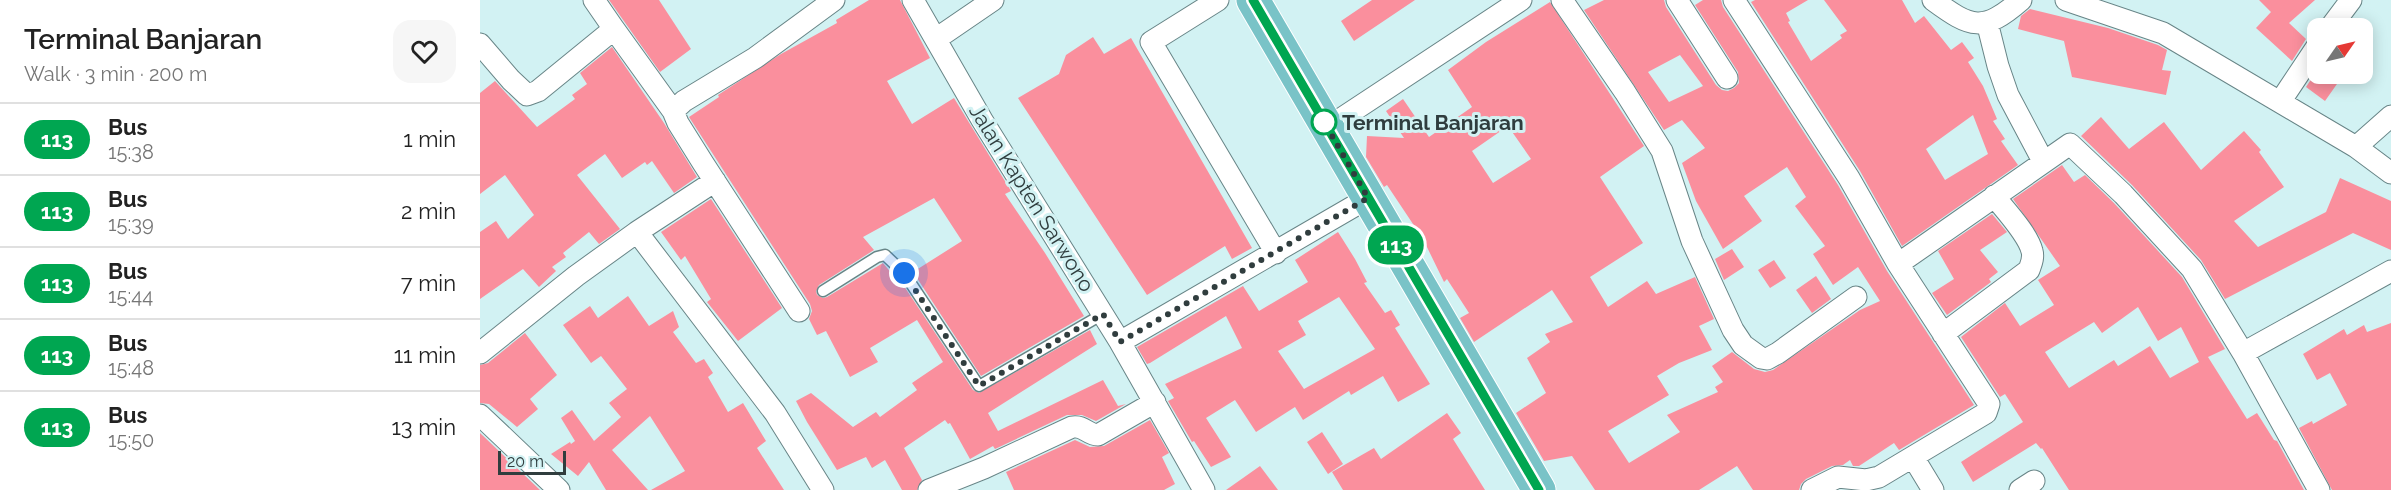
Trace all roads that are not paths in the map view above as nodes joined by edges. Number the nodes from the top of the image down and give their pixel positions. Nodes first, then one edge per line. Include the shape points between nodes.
1 (594, 0) edge
2 (834, 0) edge
3 (913, 0) edge
4 (993, 0) edge
5 (1218, 0) edge
6 (1253, 0) edge
7 (1521, 0) edge
8 (1562, 0) edge
9 (1677, 0) edge
10 (1734, 0) edge
11 (1933, 0) edge
12 (2021, 0) edge
13 (2066, 0) edge
14 (2351, 0) edge
15 (2338, 18) edge
16 (1987, 22) junction
17 (614, 29) junction
18 (936, 39) junction
19 (480, 44) edge
20 (2307, 62) edge
21 (1727, 78) dead end
22 (2280, 102) junction
23 (673, 111) junction
24 (2391, 116) edge
25 (1328, 128) junction
26 (2356, 147) junction
27 (2043, 161) junction
28 (2391, 172) edge
29 (715, 181) junction
30 (1994, 196) junction
31 (1368, 198) junction
32 (637, 232) junction
33 (1276, 253) junction
34 (1898, 264) junction
35 (2391, 271) edge
36 (823, 291) dead end
37 (1856, 297) dead end
38 (799, 311) dead end
39 (1103, 314) junction
40 (1943, 334) junction
41 (1120, 342) junction
42 (480, 353) edge
43 (2243, 353) junction
44 (1155, 402) junction
45 (480, 415) edge
46 (1913, 457) junction
47 (1197, 488) edge
48 (559, 490) edge
49 (823, 490) edge
50 (929, 490) edge
51 (1539, 490) edge
52 (1812, 490) edge
53 (1933, 490) edge
54 (2319, 490) edge

1 - 17 street
2 - 23 street via 784,39
3 - 18 street, Jalan Kapten Sarwono
4 - 18 street
5 - 33 street via 1151,42
6 - 25 main road
7 - 25 street
8 - 37 street via 1662,151 1692,241 1743,345 1767,358
9 - 21 street
10 - 34 street via 1849,178
11 - 16 street via 1971,23
12 - 16 street
13 - 22 street via 2163,33
14 - 15 street
16 - 27 street via 2005,88
17 - 19 street via 538,91 527,95
17 - 23 street
18 - 39 street, Jalan Kapten Sarwono
20 - 22 street
22 - 26 street
23 - 29 street
24 - 26 street
25 - 31 main road
26 - 28 street
27 - 30 street
27 - 43 street via 2068,144 2075,147 2192,269
29 - 32 street
29 - 38 street
30 - 34 street
30 - 40 street via 2032,250 2029,270
31 - 33 street
31 - 51 main road
32 - 42 street
32 - 49 street via 743,365
33 - 41 street
34 - 40 street
35 - 43 street
36 - 39 lane via 885,255 904,273 981,386
39 - 41 street, Jalan Kapten Sarwono
40 - 46 street via 1989,408
41 - 44 street, Jalan Kapten Sarwono
43 - 54 street
44 - 47 street, Jalan Kapten Sarwono
44 - 50 street via 1098,435 1083,427 1072,427
45 - 48 street
46 - 52 street via 1873,480 1838,477
46 - 53 street

